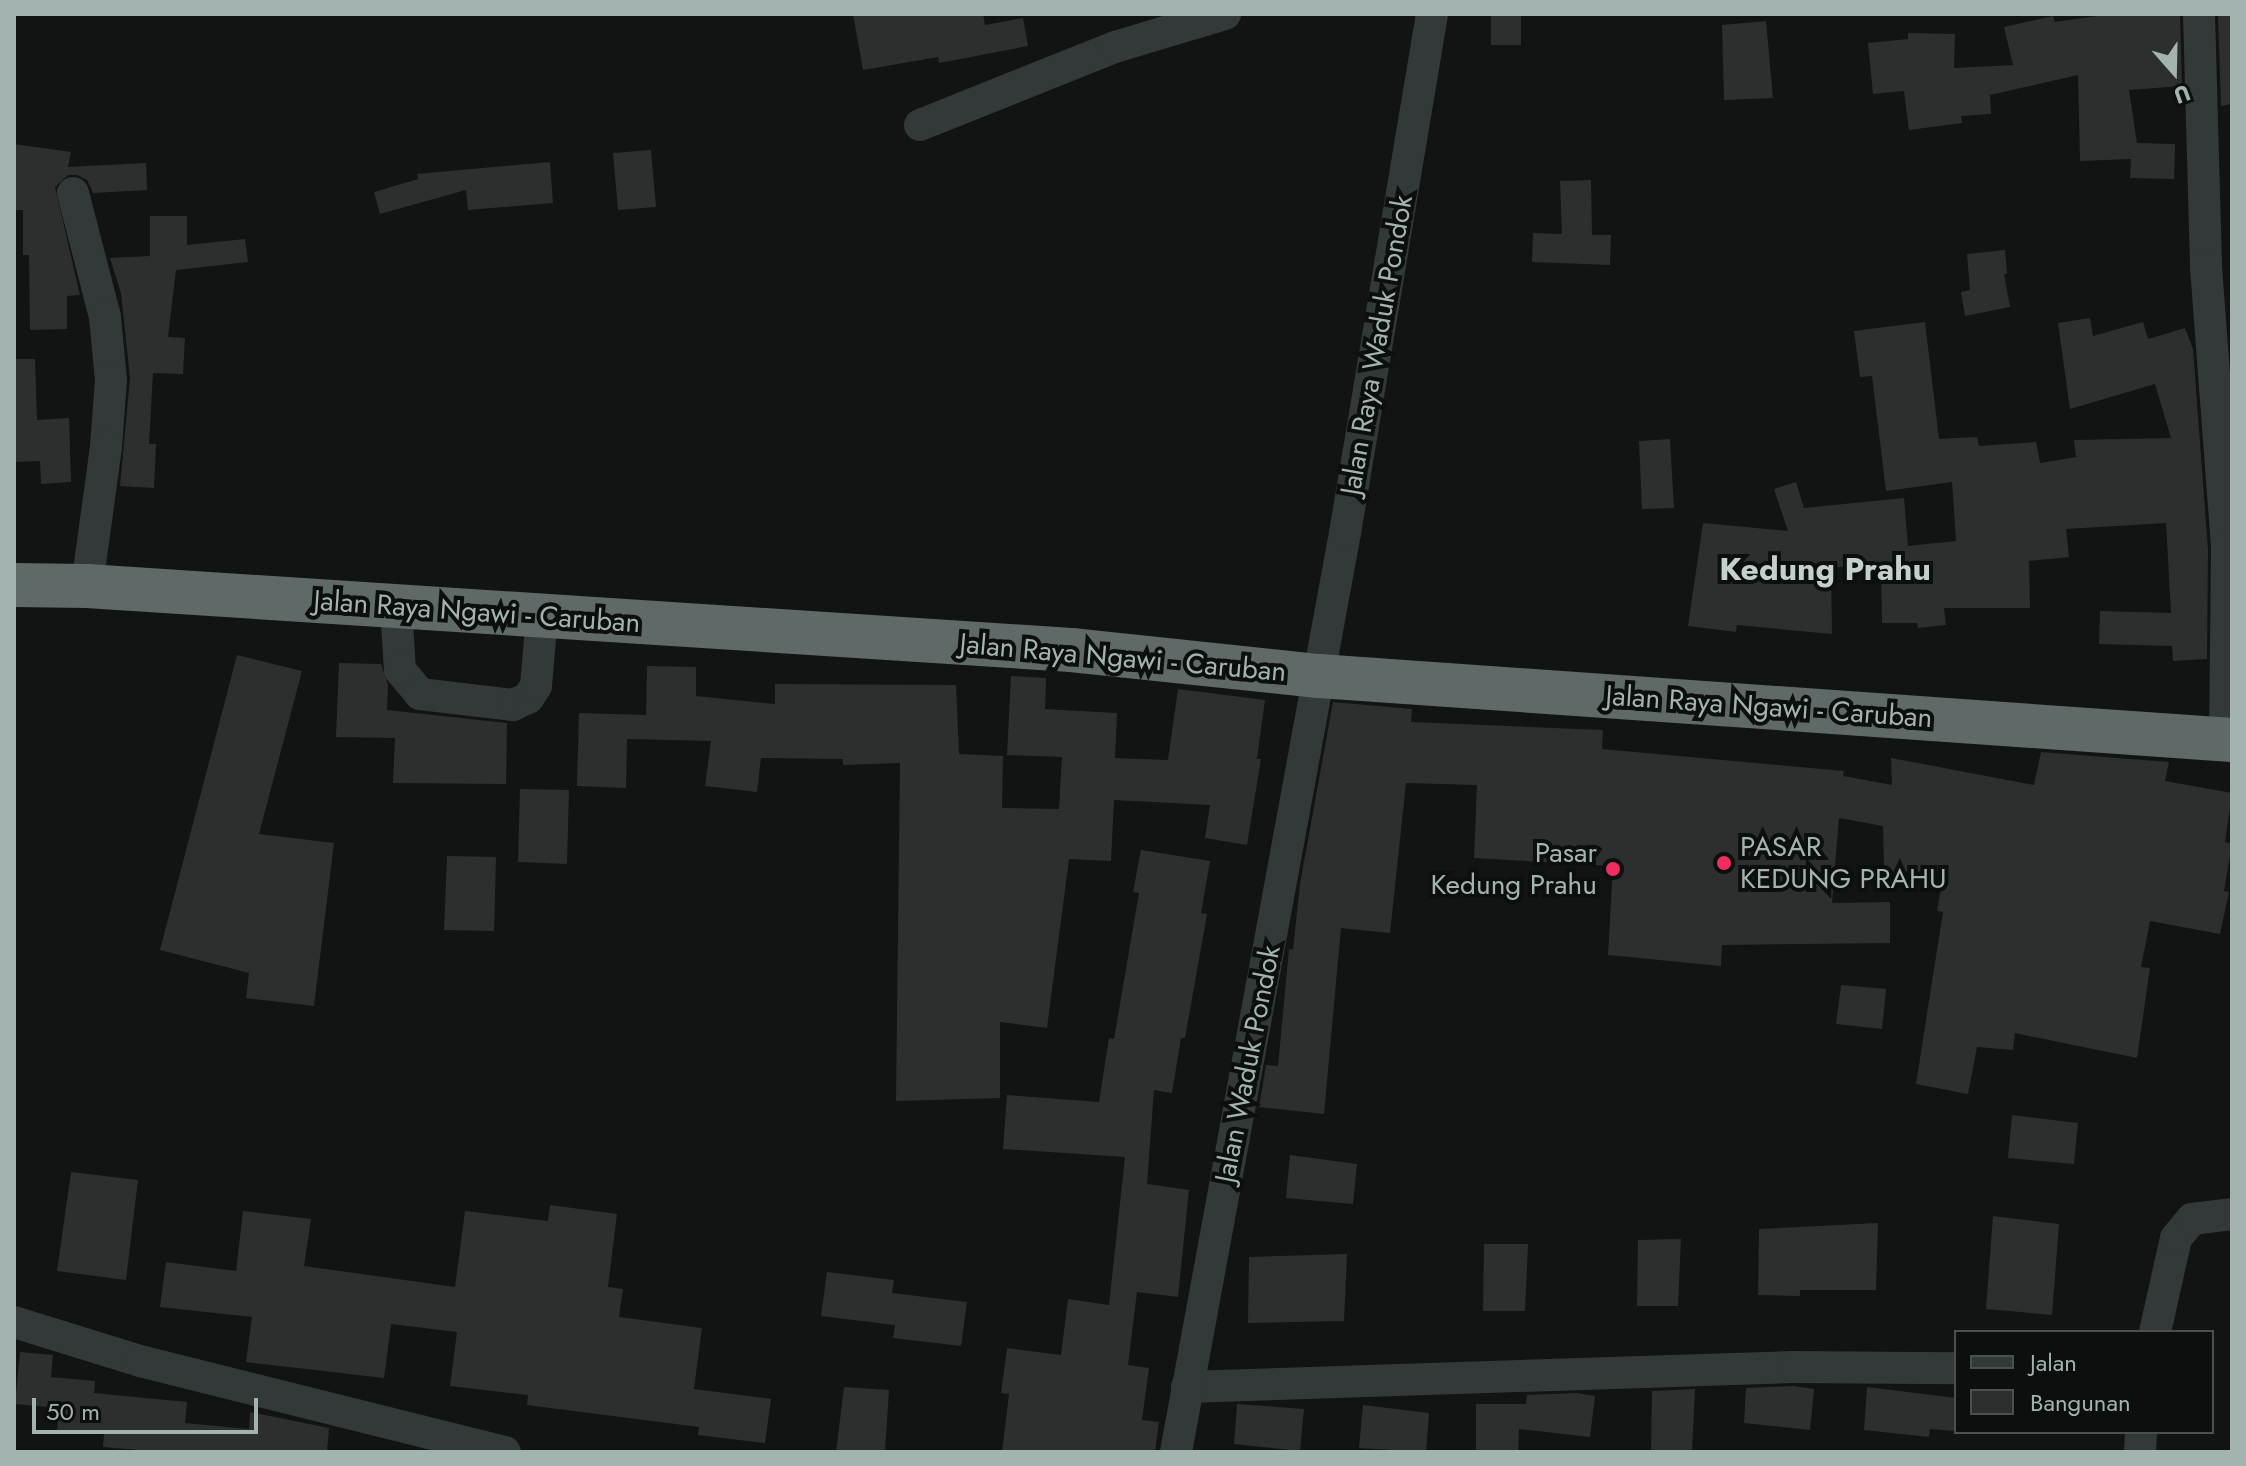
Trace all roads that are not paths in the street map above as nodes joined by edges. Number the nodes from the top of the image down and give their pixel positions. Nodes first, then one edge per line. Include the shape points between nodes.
1 (1225, 14) edge
2 (1432, 14) edge
3 (2199, 14) edge
4 (920, 125) dead end
5 (73, 193) dead end
6 (14, 585) edge
7 (87, 586) junction
8 (396, 607) junction
9 (542, 616) junction
10 (1319, 676) junction
11 (2229, 740) edge
12 (2232, 1214) edge
13 (14, 1322) edge
14 (2155, 1330) edge
15 (1954, 1368) edge
16 (1187, 1387) junction
17 (505, 1452) edge
18 (1176, 1452) edge

1 - 4 street via 1115,47
2 - 10 street, Jalan Raya Waduk Pondok
3 - 11 street via 2206,267 2227,549
5 - 7 street via 105,317 111,380
6 - 7 highway, Jalan Raya Ngawi - Caruban
7 - 8 highway, Jalan Raya Ngawi - Caruban
8 - 9 highway, Jalan Raya Ngawi - Caruban
8 - 9 street via 400,670 420,694 513,705 528,698 536,686
9 - 10 highway, Jalan Raya Ngawi - Caruban via 1071,650
10 - 11 highway, Jalan Raya Ngawi - Caruban
10 - 16 street, Jalan Waduk Pondok
12 - 14 street via 2192,1219 2176,1238
13 - 17 street via 140,1361
15 - 16 street via 1762,1368
16 - 18 street, Jalan Waduk Pondok

